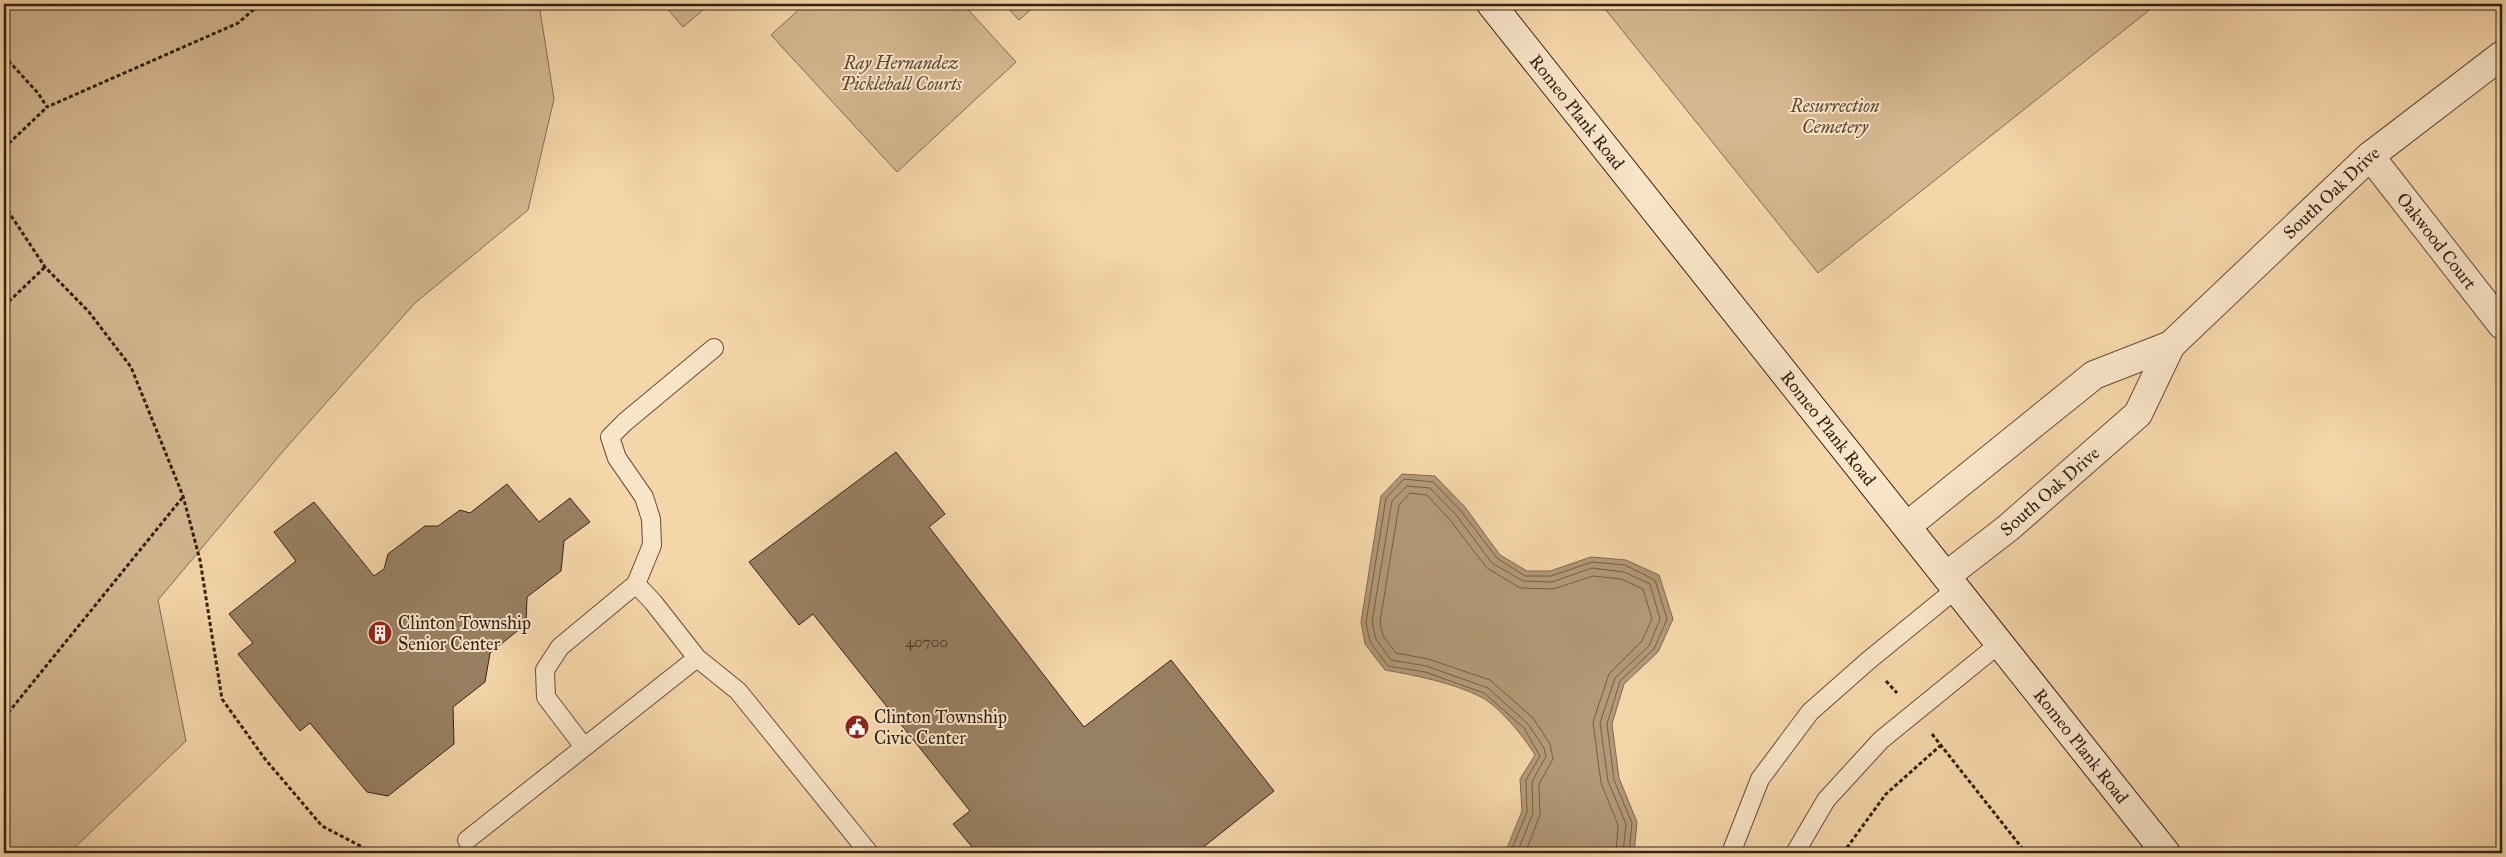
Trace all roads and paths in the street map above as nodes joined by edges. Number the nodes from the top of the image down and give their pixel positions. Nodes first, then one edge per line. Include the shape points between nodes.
1 (260, 4) edge
2 (1491, 4) edge
3 (2502, 55) edge
4 (4, 56) edge
5 (47, 107) junction
6 (4, 148) edge
7 (2370, 156) junction
8 (4, 205) edge
9 (45, 266) junction
10 (4, 306) edge
11 (2502, 325) edge
12 (2171, 345) junction
13 (714, 348) dead end
14 (183, 496) junction
15 (1907, 526) junction
16 (1951, 582) junction
17 (636, 584) junction
18 (1999, 644) junction
19 (697, 658) junction
20 (1880, 674) dead end
21 (1901, 698) dead end
22 (4, 718) edge
23 (1931, 733) dead end
24 (1942, 745) junction
25 (584, 748) junction
26 (467, 840) dead end
27 (374, 853) edge
28 (869, 853) edge
29 (1731, 853) edge
30 (1795, 853) edge
31 (1844, 853) edge
32 (2026, 853) edge
33 (2166, 853) edge

1 - 5 path via 238,23
2 - 15 street, Romeo Plank Road
3 - 7 street, South Oak Drive
4 - 5 path
5 - 6 path
7 - 11 street, Oakwood Court
7 - 12 street, South Oak Drive
8 - 9 path
9 - 10 path
9 - 14 path via 89,312 131,367
12 - 15 street, South Oak Drive via 2094,375
12 - 16 street, South Oak Drive via 2138,414
13 - 17 lane via 610,437 617,458 644,497 651,519 652,545
14 - 22 path
14 - 27 path via 200,560 222,699 265,759 322,826
15 - 16 street, Romeo Plank Road
16 - 18 street, Romeo Plank Road
16 - 29 lane via 1810,712 1760,779
17 - 19 lane
17 - 25 lane via 560,647 545,670 546,697
18 - 30 lane via 1881,740 1826,800
18 - 33 street, Romeo Plank Road
19 - 25 lane
19 - 28 lane via 738,691
20 - 21 path
23 - 24 path
24 - 31 path via 1886,794
24 - 32 path
25 - 26 lane

